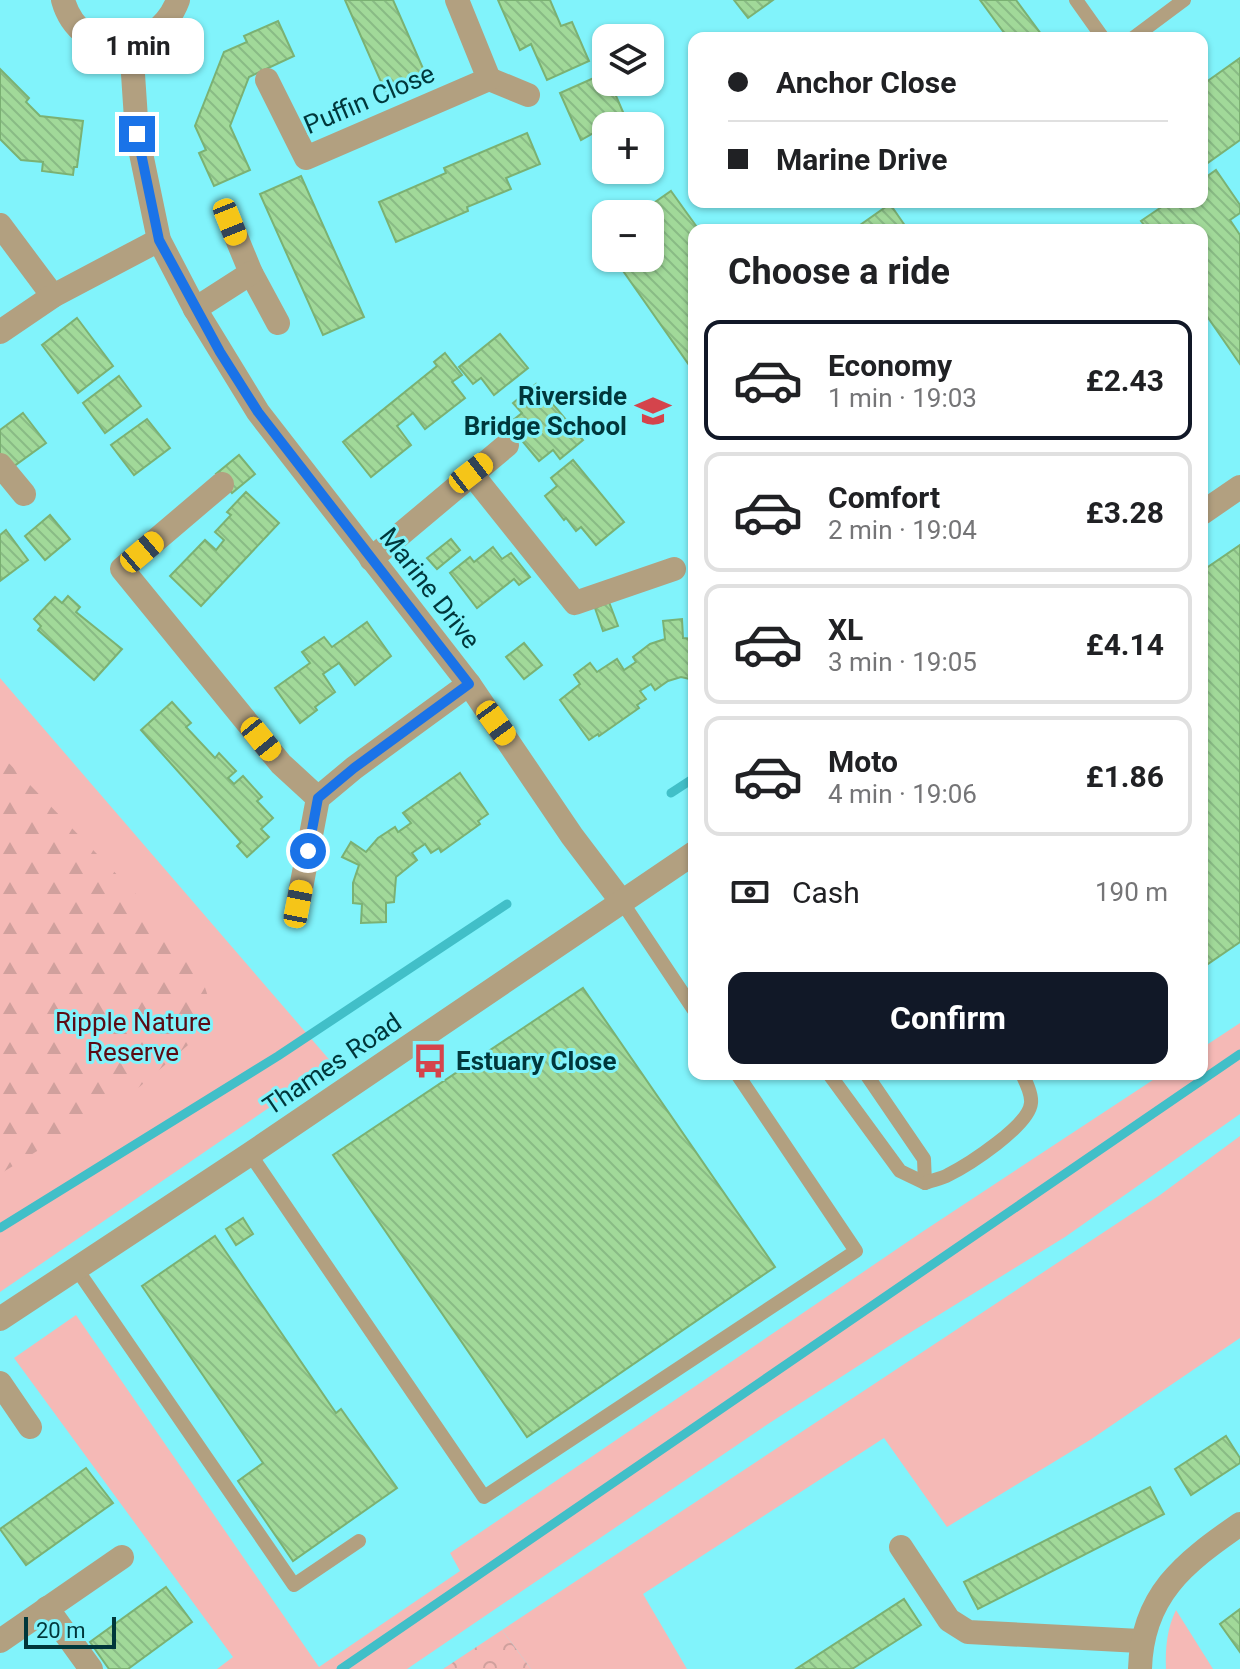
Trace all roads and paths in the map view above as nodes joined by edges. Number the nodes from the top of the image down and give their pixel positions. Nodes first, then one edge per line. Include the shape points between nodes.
1 (63, 0) edge
2 (178, 0) edge
3 (457, 0) edge
4 (1076, 0) edge
5 (1184, 0) edge
6 (1099, 32) edge
7 (1141, 32) edge
8 (131, 44) junction
9 (489, 79) junction
10 (267, 80) dead end
11 (528, 95) dead end
12 (230, 222) dead end
13 (0, 225) edge
14 (159, 240) junction
15 (251, 273) junction
16 (53, 296) junction
17 (195, 309) junction
18 (278, 323) dead end
19 (0, 332) edge
20 (507, 445) dead end
21 (0, 465) edge
22 (471, 473) junction
23 (222, 484) dead end
24 (1240, 487) edge
25 (24, 494) dead end
26 (1208, 509) edge
27 (371, 559) junction
28 (674, 569) dead end
29 (469, 684) junction
30 (318, 798) junction
31 (688, 858) edge
32 (622, 902) junction
33 (298, 904) dead end
34 (688, 1001) edge
35 (741, 1080) edge
36 (833, 1080) edge
37 (870, 1080) edge
38 (1025, 1080) edge
39 (250, 1154) junction
40 (925, 1183) junction
41 (76, 1268) junction
42 (0, 1319) edge
43 (0, 1383) edge
44 (30, 1427) dead end
45 (1240, 1524) edge
46 (359, 1541) dead end
47 (901, 1547) dead end
48 (122, 1557) dead end
49 (47, 1608) junction
50 (0, 1641) edge
51 (1140, 1641) junction
52 (91, 1669) edge
53 (1140, 1669) edge

1 - 8 street via 81,31 104,43
2 - 8 street via 151,36
3 - 9 street
4 - 6 lane
5 - 7 lane
8 - 14 street, Marine Drive via 137,134
9 - 10 street, Puffin Close via 306,158
9 - 11 street
12 - 15 street
13 - 16 street
14 - 16 street
14 - 17 street, Marine Drive
15 - 17 street
15 - 18 street
16 - 19 street
17 - 27 street, Marine Drive via 258,412
20 - 22 street
21 - 25 street
22 - 27 street
22 - 28 street via 575,603
23 - 30 street via 122,569 281,764
24 - 26 street
27 - 29 street, Marine Drive
29 - 30 street
29 - 32 street, Marine Drive
30 - 33 street
31 - 32 street, Thames Road
32 - 34 lane
32 - 39 street, Thames Road
35 - 39 lane via 856,1251 484,1497
36 - 40 lane via 900,1171
37 - 40 lane via 924,1159
38 - 40 lane via 1031,1104 1025,1119 947,1176
39 - 41 street, Thames Road
41 - 42 street, Thames Road
41 - 46 lane via 294,1585
43 - 44 street
45 - 51 street via 1173,1578
47 - 51 street via 949,1620 968,1632
48 - 49 street
49 - 50 street
49 - 52 street
51 - 53 street

